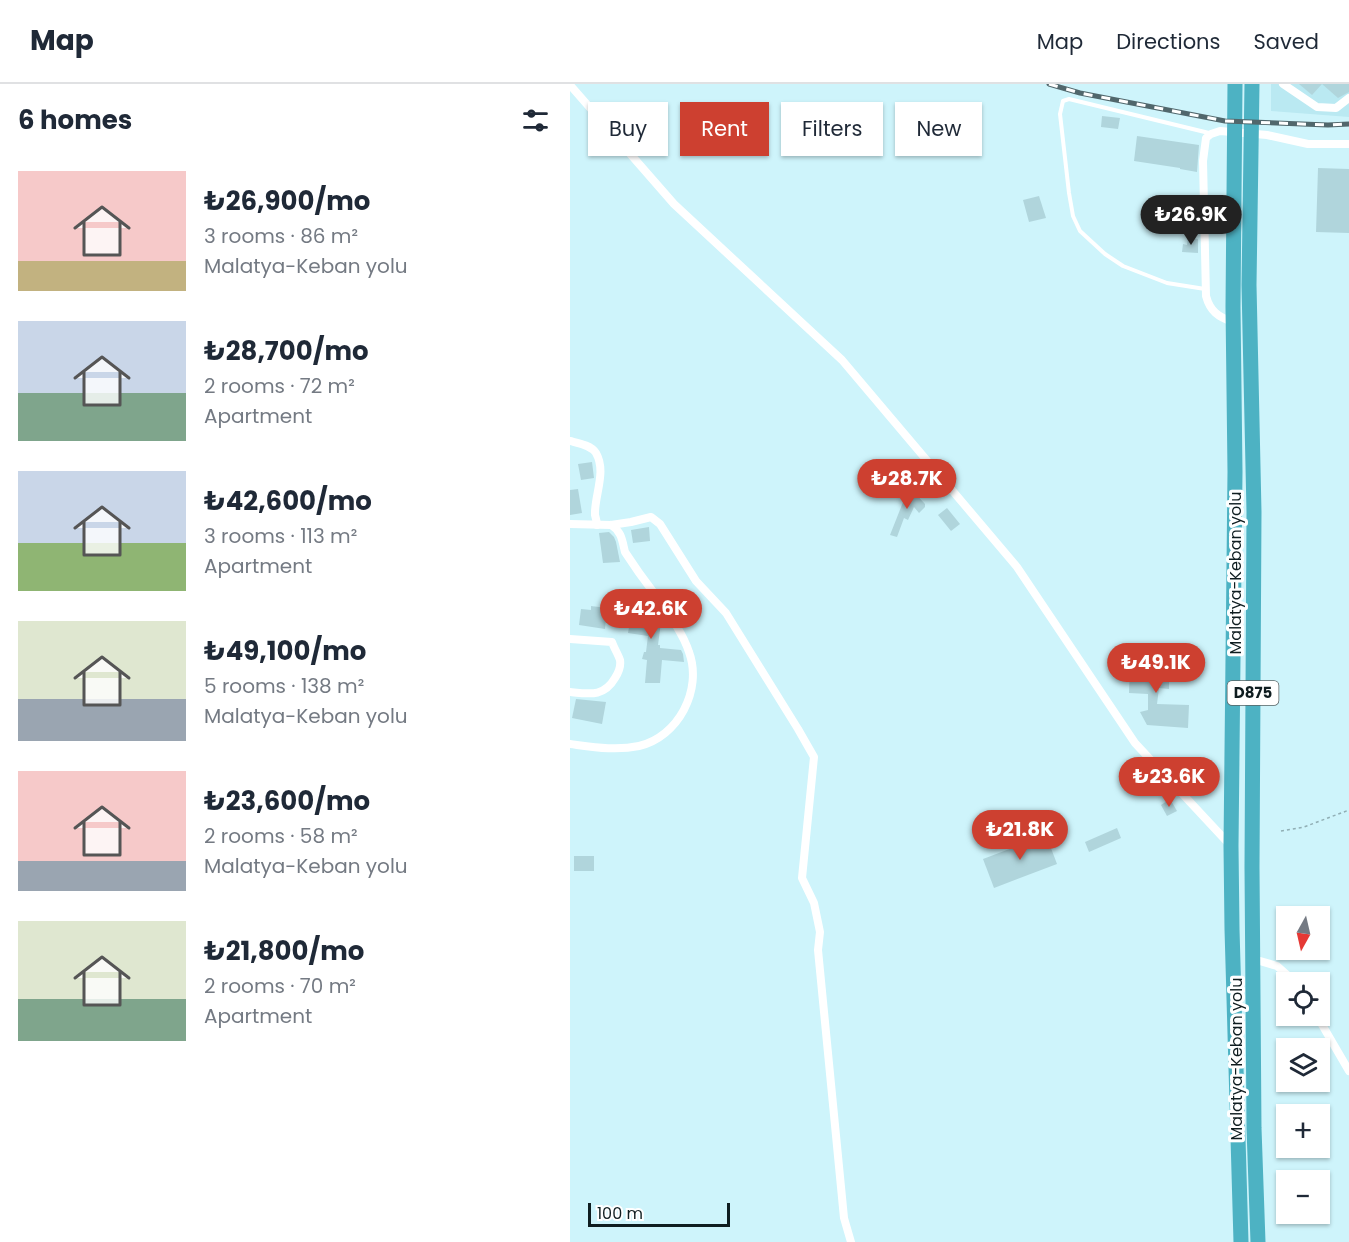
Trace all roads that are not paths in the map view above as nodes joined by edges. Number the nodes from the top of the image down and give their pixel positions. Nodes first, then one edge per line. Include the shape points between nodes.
1 (1235, 84) edge
2 (1252, 84) edge
3 (1283, 84) edge
4 (570, 85) edge
5 (1349, 98) edge
6 (1211, 134) junction
7 (1349, 144) edge
8 (1206, 289) junction
9 (1233, 322) junction
10 (570, 441) edge
11 (570, 524) edge
12 (597, 525) junction
13 (611, 525) junction
14 (570, 639) edge
15 (570, 692) edge
16 (570, 744) edge
17 (1231, 846) junction
18 (1253, 959) junction
19 (1284, 972) edge
20 (1323, 1026) edge
21 (1349, 1071) edge
22 (850, 1242) edge
23 (1240, 1242) edge
24 (1258, 1242) edge

1 - 9 highway, Malatya-Keban yolu / D875
2 - 18 highway, Malatya-Keban yolu / D875 via 1249,285 1254,513
3 - 5 street via 1317,107 1336,108
4 - 17 street via 675,204 842,360 1017,567 1135,743
6 - 7 street via 1220,130 1308,144
6 - 8 street via 1203,151
6 - 8 lane via 1069,99 1063,102 1060,114 1068,193 1080,231 1124,266 1167,283
8 - 9 street via 1214,313
9 - 17 highway, Malatya-Keban yolu / D875
10 - 12 street via 595,452 600,465
11 - 12 street
12 - 13 street
13 - 16 street via 618,530 625,552 684,640 693,666 691,693 675,722 650,743 621,748
13 - 22 street via 651,517 660,524 696,581 726,614 814,757 802,878 814,903 820,932 818,950 844,1218
14 - 15 street via 612,642 620,660 619,671 602,692
17 - 23 highway, Malatya-Keban yolu / D875
18 - 19 street
18 - 24 highway, Malatya-Keban yolu / D875
20 - 21 street

